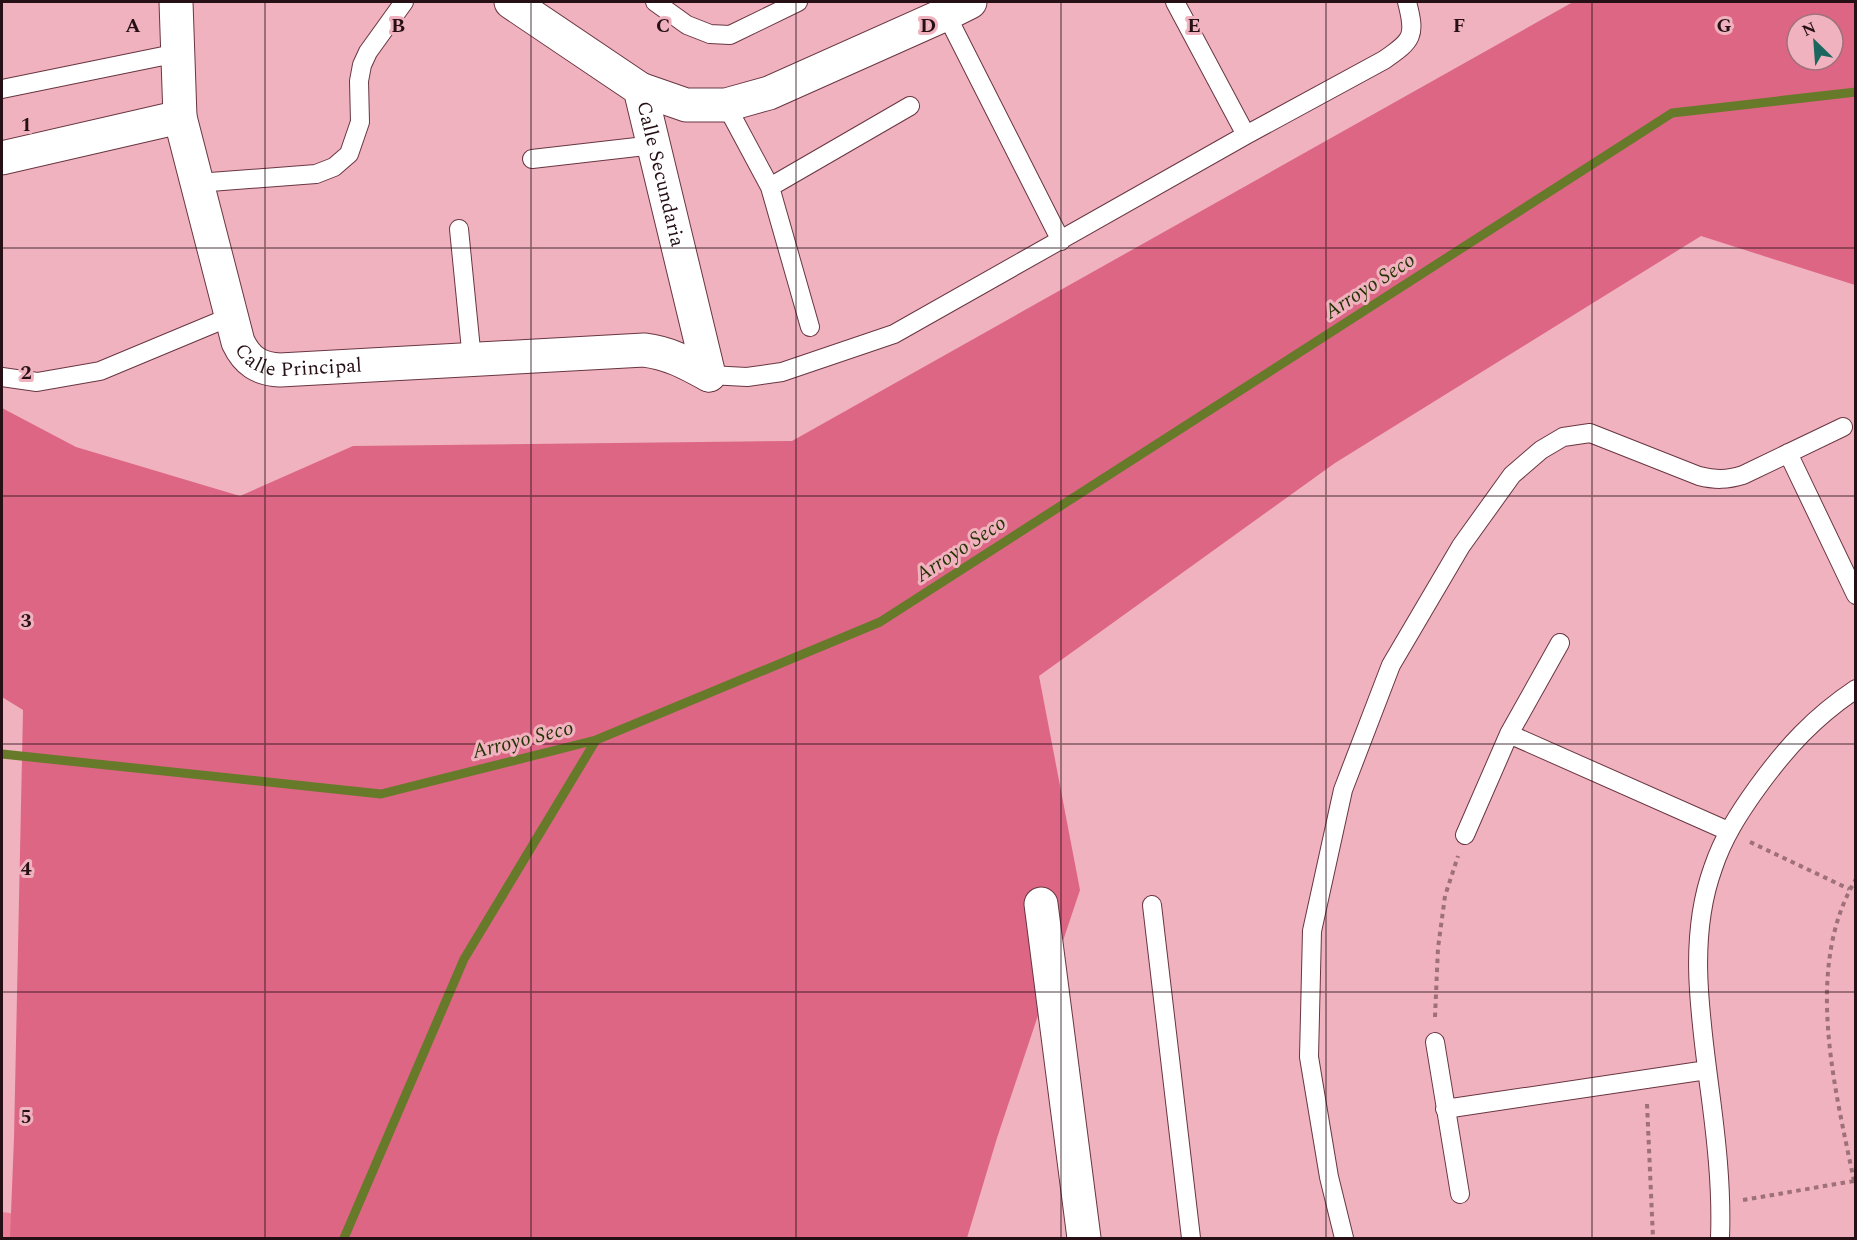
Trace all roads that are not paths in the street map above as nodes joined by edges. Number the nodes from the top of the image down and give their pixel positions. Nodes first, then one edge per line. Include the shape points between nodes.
1 (176, 2) edge
2 (403, 2) edge
3 (511, 2) edge
4 (655, 2) edge
5 (798, 2) edge
6 (1175, 2) edge
7 (1407, 2) edge
8 (958, 8) edge
9 (178, 53) junction
10 (2, 89) edge
11 (640, 89) junction
12 (726, 105) junction
13 (910, 106) dead end
14 (180, 117) junction
15 (1246, 135) junction
16 (654, 145) junction
17 (2, 158) edge
18 (532, 159) dead end
19 (197, 183) junction
20 (770, 187) junction
21 (459, 229) dead end
22 (1061, 241) junction
23 (232, 316) junction
24 (810, 327) dead end
25 (472, 360) junction
26 (709, 375) junction
27 (2, 377) edge
28 (1843, 427) dead end
29 (1788, 453) junction
30 (1856, 595) edge
31 (1560, 643) dead end
32 (1856, 689) edge
33 (1509, 734) junction
34 (1728, 831) junction
35 (1464, 835) road end
36 (1041, 904) dead end
37 (1152, 905) dead end
38 (1434, 1042) road end
39 (1707, 1070) junction
40 (1445, 1109) junction
41 (1460, 1194) dead end
42 (1084, 1239) edge
43 (1191, 1239) edge
44 (1344, 1239) edge
45 (1720, 1239) edge

1 - 9 street, Calle Principal
2 - 19 lane via 362,65 360,122 349,154 334,168 316,174
3 - 11 street, Calle Secundaria
4 - 5 lane via 687,25 710,34 730,35
6 - 15 lane
7 - 15 lane via 1412,34 1402,47
8 - 12 street via 769,93
8 - 22 lane
9 - 10 lane
9 - 14 street, Calle Principal
11 - 12 street via 686,105
11 - 16 street, Calle Secundaria
12 - 20 lane
13 - 20 lane
14 - 17 street
14 - 19 street, Calle Principal
15 - 22 lane
16 - 18 lane
16 - 26 street, Calle Secundaria
19 - 23 street, Calle Principal
20 - 24 lane
21 - 25 lane
22 - 26 lane via 894,334 782,372 747,377
23 - 25 street, Calle Principal via 244,354 266,369
23 - 27 lane via 100,371 37,382
25 - 26 street, Calle Principal via 644,350 679,358
28 - 29 lane
29 - 30 lane
29 - 44 lane via 1743,475 1713,479 1590,433 1563,437 1512,475 1461,546 1391,665 1343,790 1312,931 1309,1057 1329,1177
31 - 33 lane
32 - 34 lane via 1827,708 1781,754
33 - 34 lane
33 - 35 lane
34 - 39 lane via 1703,905 1697,959
36 - 42 street
37 - 43 lane
38 - 40 lane
39 - 40 lane
39 - 45 lane via 1722,1203
40 - 41 lane

